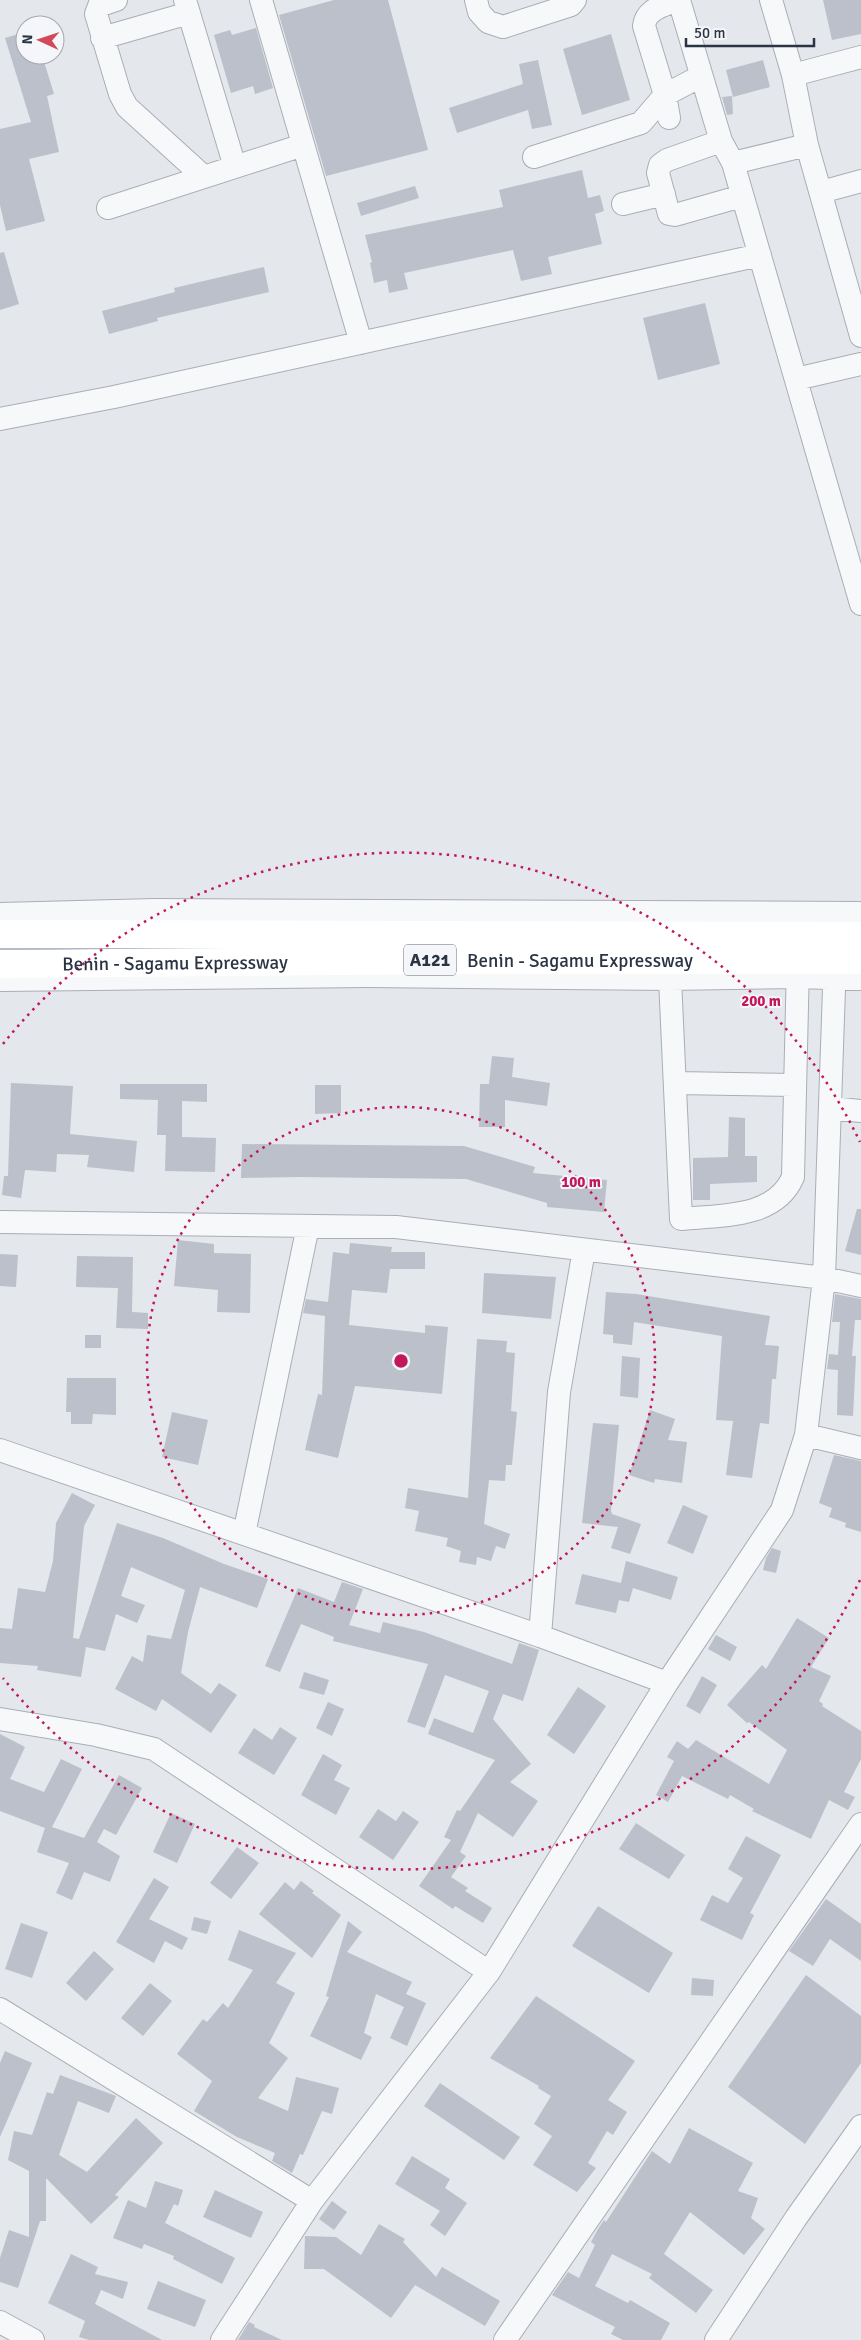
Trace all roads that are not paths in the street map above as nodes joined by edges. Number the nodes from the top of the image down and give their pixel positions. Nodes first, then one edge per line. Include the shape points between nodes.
1 (116, 0) edge
2 (261, 0) edge
3 (476, 0) edge
4 (575, 0) edge
5 (678, 0) edge
6 (772, 0) edge
7 (187, 7) edge
8 (102, 38) junction
9 (861, 57) edge
10 (793, 75) junction
11 (701, 76) junction
12 (665, 95) junction
13 (669, 118) dead end
14 (720, 142) junction
15 (303, 145) junction
16 (807, 145) junction
17 (534, 157) dead end
18 (733, 163) junction
19 (234, 167) junction
20 (204, 177) junction
21 (861, 181) edge
22 (821, 192) junction
23 (664, 194) junction
24 (742, 196) junction
25 (623, 204) dead end
26 (108, 208) dead end
27 (760, 255) junction
28 (861, 336) edge
29 (361, 343) junction
30 (861, 364) edge
31 (796, 378) junction
32 (0, 419) edge
33 (855, 563) edge
34 (861, 604) edge
35 (861, 913) edge
36 (0, 914) edge
37 (0, 934) edge
38 (861, 936) edge
39 (0, 964) edge
40 (844, 966) edge
41 (798, 968) junction
42 (670, 979) junction
43 (861, 979) edge
44 (0, 980) edge
45 (676, 1083) junction
46 (795, 1084) junction
47 (831, 1108) junction
48 (861, 1111) edge
49 (0, 1222) edge
50 (308, 1226) junction
51 (584, 1250) junction
52 (824, 1278) junction
53 (861, 1286) edge
54 (806, 1435) junction
55 (861, 1448) edge
56 (0, 1450) edge
57 (244, 1534) junction
58 (540, 1636) junction
59 (667, 1683) junction
60 (0, 1719) edge
61 (861, 1824) edge
62 (489, 1972) junction
63 (0, 2009) edge
64 (861, 2126) edge
65 (312, 2201) junction
66 (0, 2322) edge
67 (33, 2340) edge
68 (222, 2340) edge
69 (504, 2340) edge
70 (716, 2340) edge

1 - 8 street via 99,6 96,14
2 - 15 street
3 - 4 street via 479,12 488,22 503,27 571,5
5 - 11 street
5 - 12 street via 650,12 645,18 644,26
6 - 10 street
7 - 8 street
7 - 19 street
8 - 20 street via 127,107
9 - 10 street
10 - 16 street
11 - 12 street
11 - 14 street
12 - 13 street
12 - 17 street via 641,123
14 - 18 street
14 - 23 street via 660,165 658,173
15 - 19 street
15 - 29 street
16 - 18 street
16 - 22 street
18 - 24 street
19 - 20 street
20 - 26 street
21 - 22 street
22 - 28 street
23 - 24 street via 669,214 675,215
23 - 25 street
24 - 27 street
27 - 29 street
27 - 31 street
29 - 32 street
30 - 31 street
31 - 33 street
33 - 34 street
35 - 36 street via 154,910
37 - 38 highway, A121
39 - 41 highway, Benin - Sagamu Expressway / A121 via 458,960
40 - 41 highway, Benin - Sagamu Expressway / A121
40 - 43 street
40 - 47 street
41 - 42 street
41 - 46 street
42 - 44 street via 367,976
42 - 45 street
45 - 46 street
45 - 46 street via 681,1220 748,1212 776,1201 788,1189 793,1177
47 - 48 street
47 - 52 street
49 - 50 street
50 - 51 street via 396,1227
50 - 57 street
51 - 52 street
51 - 58 street via 559,1392
52 - 53 street
52 - 54 street
54 - 55 street
54 - 59 street via 782,1510
56 - 57 street
57 - 58 street
58 - 59 street
59 - 62 street
60 - 62 street via 96,1734 154,1749
61 - 69 street
62 - 65 street
63 - 65 street
64 - 70 street
65 - 68 street
66 - 67 street

